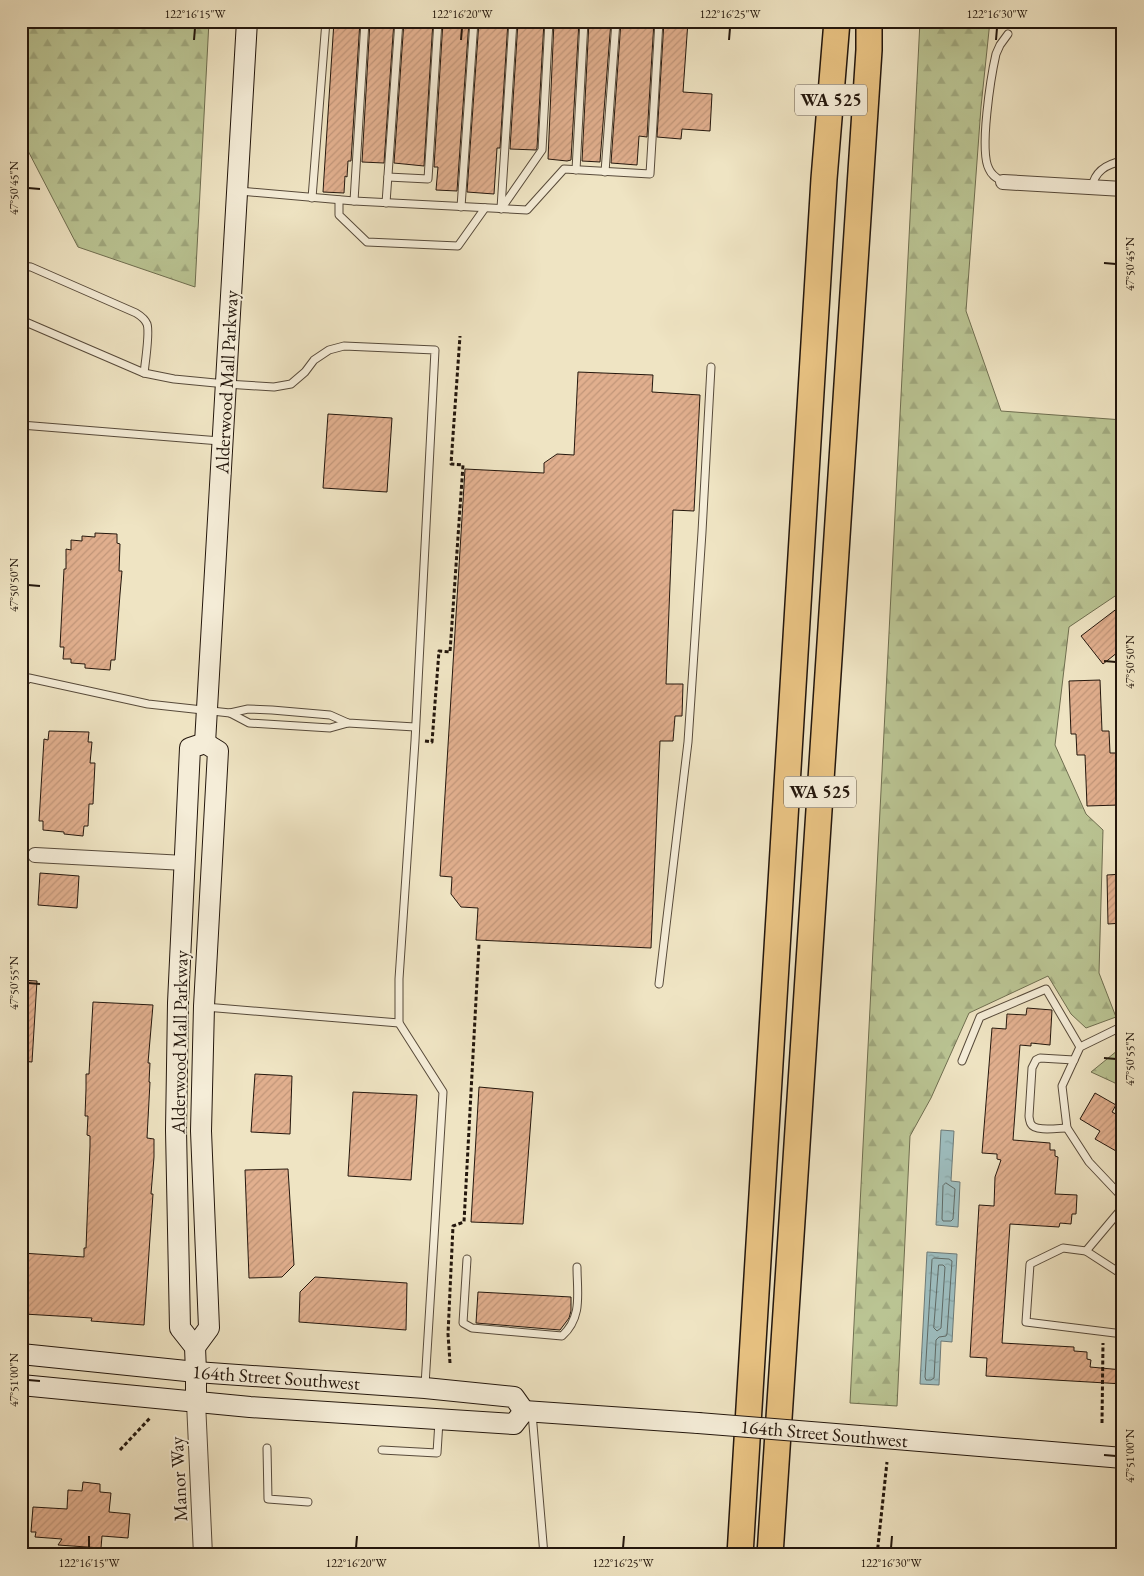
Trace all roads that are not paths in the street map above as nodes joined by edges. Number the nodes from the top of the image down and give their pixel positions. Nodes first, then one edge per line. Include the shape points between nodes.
1 (247, 21) edge
2 (326, 21) edge
3 (366, 21) edge
4 (398, 21) edge
5 (438, 21) edge
6 (474, 21) edge
7 (513, 21) edge
8 (549, 21) edge
9 (584, 21) edge
10 (616, 21) edge
11 (659, 21) edge
12 (820, 21) edge
13 (837, 21) edge
14 (869, 21) edge
15 (1008, 34) dead end
16 (1123, 161) edge
17 (576, 170) junction
18 (606, 172) junction
19 (388, 177) junction
20 (824, 179) junction
21 (1003, 182) joint
22 (1092, 187) junction
23 (1123, 189) edge
24 (238, 191) junction
25 (312, 198) junction
26 (339, 200) junction
27 (354, 201) junction
28 (386, 202) junction
29 (460, 207) junction
30 (485, 208) junction
31 (501, 209) junction
32 (21, 266) edge
33 (21, 320) edge
34 (711, 366) dead end
35 (144, 373) junction
36 (226, 384) junction
37 (21, 424) edge
38 (223, 441) junction
39 (21, 686) edge
40 (207, 711) junction
41 (230, 713) junction
42 (348, 723) junction
43 (415, 727) junction
44 (205, 743) junction
45 (35, 855) dead end
46 (184, 863) junction
47 (659, 984) dead end
48 (204, 1006) junction
49 (399, 1023) junction
50 (1123, 1026) edge
51 (1080, 1047) junction
52 (1074, 1060) junction
53 (962, 1061) dead end
54 (1067, 1128) junction
55 (1123, 1198) edge
56 (1123, 1207) edge
57 (1086, 1251) junction
58 (467, 1259) dead end
59 (577, 1267) dead end
60 (1123, 1275) edge
61 (1123, 1334) edge
62 (195, 1347) junction
63 (21, 1354) edge
64 (196, 1372) junction
65 (21, 1385) edge
66 (425, 1388) junction
67 (196, 1402) junction
68 (528, 1411) junction
69 (439, 1420) junction
70 (267, 1448) dead end
71 (382, 1450) dead end
72 (1123, 1458) edge
73 (308, 1502) dead end
74 (203, 1555) edge
75 (544, 1555) edge
76 (740, 1555) edge
77 (770, 1555) edge

1 - 24 main road, Alderwood Mall Parkway
2 - 25 lane
3 - 27 lane
4 - 19 lane
5 - 19 lane via 428,179
6 - 29 lane
7 - 31 lane
8 - 31 lane via 542,150
9 - 17 lane
10 - 18 lane
11 - 18 lane via 650,174
12 - 20 highway
13 - 20 highway, WA 525
14 - 77 highway, WA 525
15 - 21 lane via 996,54 986,123 988,168
16 - 22 lane via 1102,168 1094,176
17 - 18 lane
17 - 31 lane via 564,170 528,210
19 - 28 lane
20 - 76 highway, WA 525
21 - 22 street
22 - 23 street
24 - 25 lane
24 - 36 main road, Alderwood Mall Parkway
25 - 26 lane
26 - 27 lane
26 - 30 lane via 339,215 367,242 458,246
27 - 28 lane
28 - 29 lane
29 - 30 lane
30 - 31 lane
32 - 35 lane via 31,267 144,319 148,331
33 - 35 lane
34 - 47 lane via 688,742
35 - 36 lane
36 - 38 main road, Alderwood Mall Parkway
36 - 43 lane via 274,387 291,384 314,360 329,350 344,346 435,350
37 - 38 lane
38 - 40 main road, Alderwood Mall Parkway
39 - 40 lane via 29,678 148,704
40 - 41 lane
40 - 44 main road, Alderwood Mall Parkway
41 - 42 lane via 248,710 321,714
41 - 42 lane via 249,723 330,728
42 - 43 lane
43 - 49 lane
44 - 46 main road, Alderwood Mall Parkway via 190,748
44 - 48 main road, Alderwood Mall Parkway via 218,751
45 - 46 street
46 - 62 main road, Alderwood Mall Parkway via 176,1101 180,1328
48 - 49 lane
48 - 62 main road, Alderwood Mall Parkway via 201,1131 209,1328
49 - 66 lane via 444,1092
50 - 51 lane
51 - 52 lane
51 - 53 lane via 1046,989 980,1017
52 - 54 lane via 1062,1086
52 - 54 lane via 1040,1058 1032,1068 1030,1124 1037,1129
54 - 55 lane via 1089,1162
56 - 57 lane
57 - 60 lane
57 - 61 lane via 1063,1248 1030,1264 1026,1322
58 - 59 lane via 463,1323 472,1328 562,1336 570,1329 577,1312
62 - 64 main road
63 - 64 main road, 164th Street Southwest
64 - 66 main road, 164th Street Southwest
64 - 67 main road
65 - 67 main road, 164th Street Southwest
66 - 68 main road, 164th Street Southwest via 514,1397
67 - 69 main road, 164th Street Southwest
67 - 74 street, Manor Way
68 - 69 main road, 164th Street Southwest via 514,1424
68 - 72 main road, 164th Street Southwest, bridge
68 - 75 lane
69 - 71 lane via 437,1453
70 - 73 lane via 268,1499

